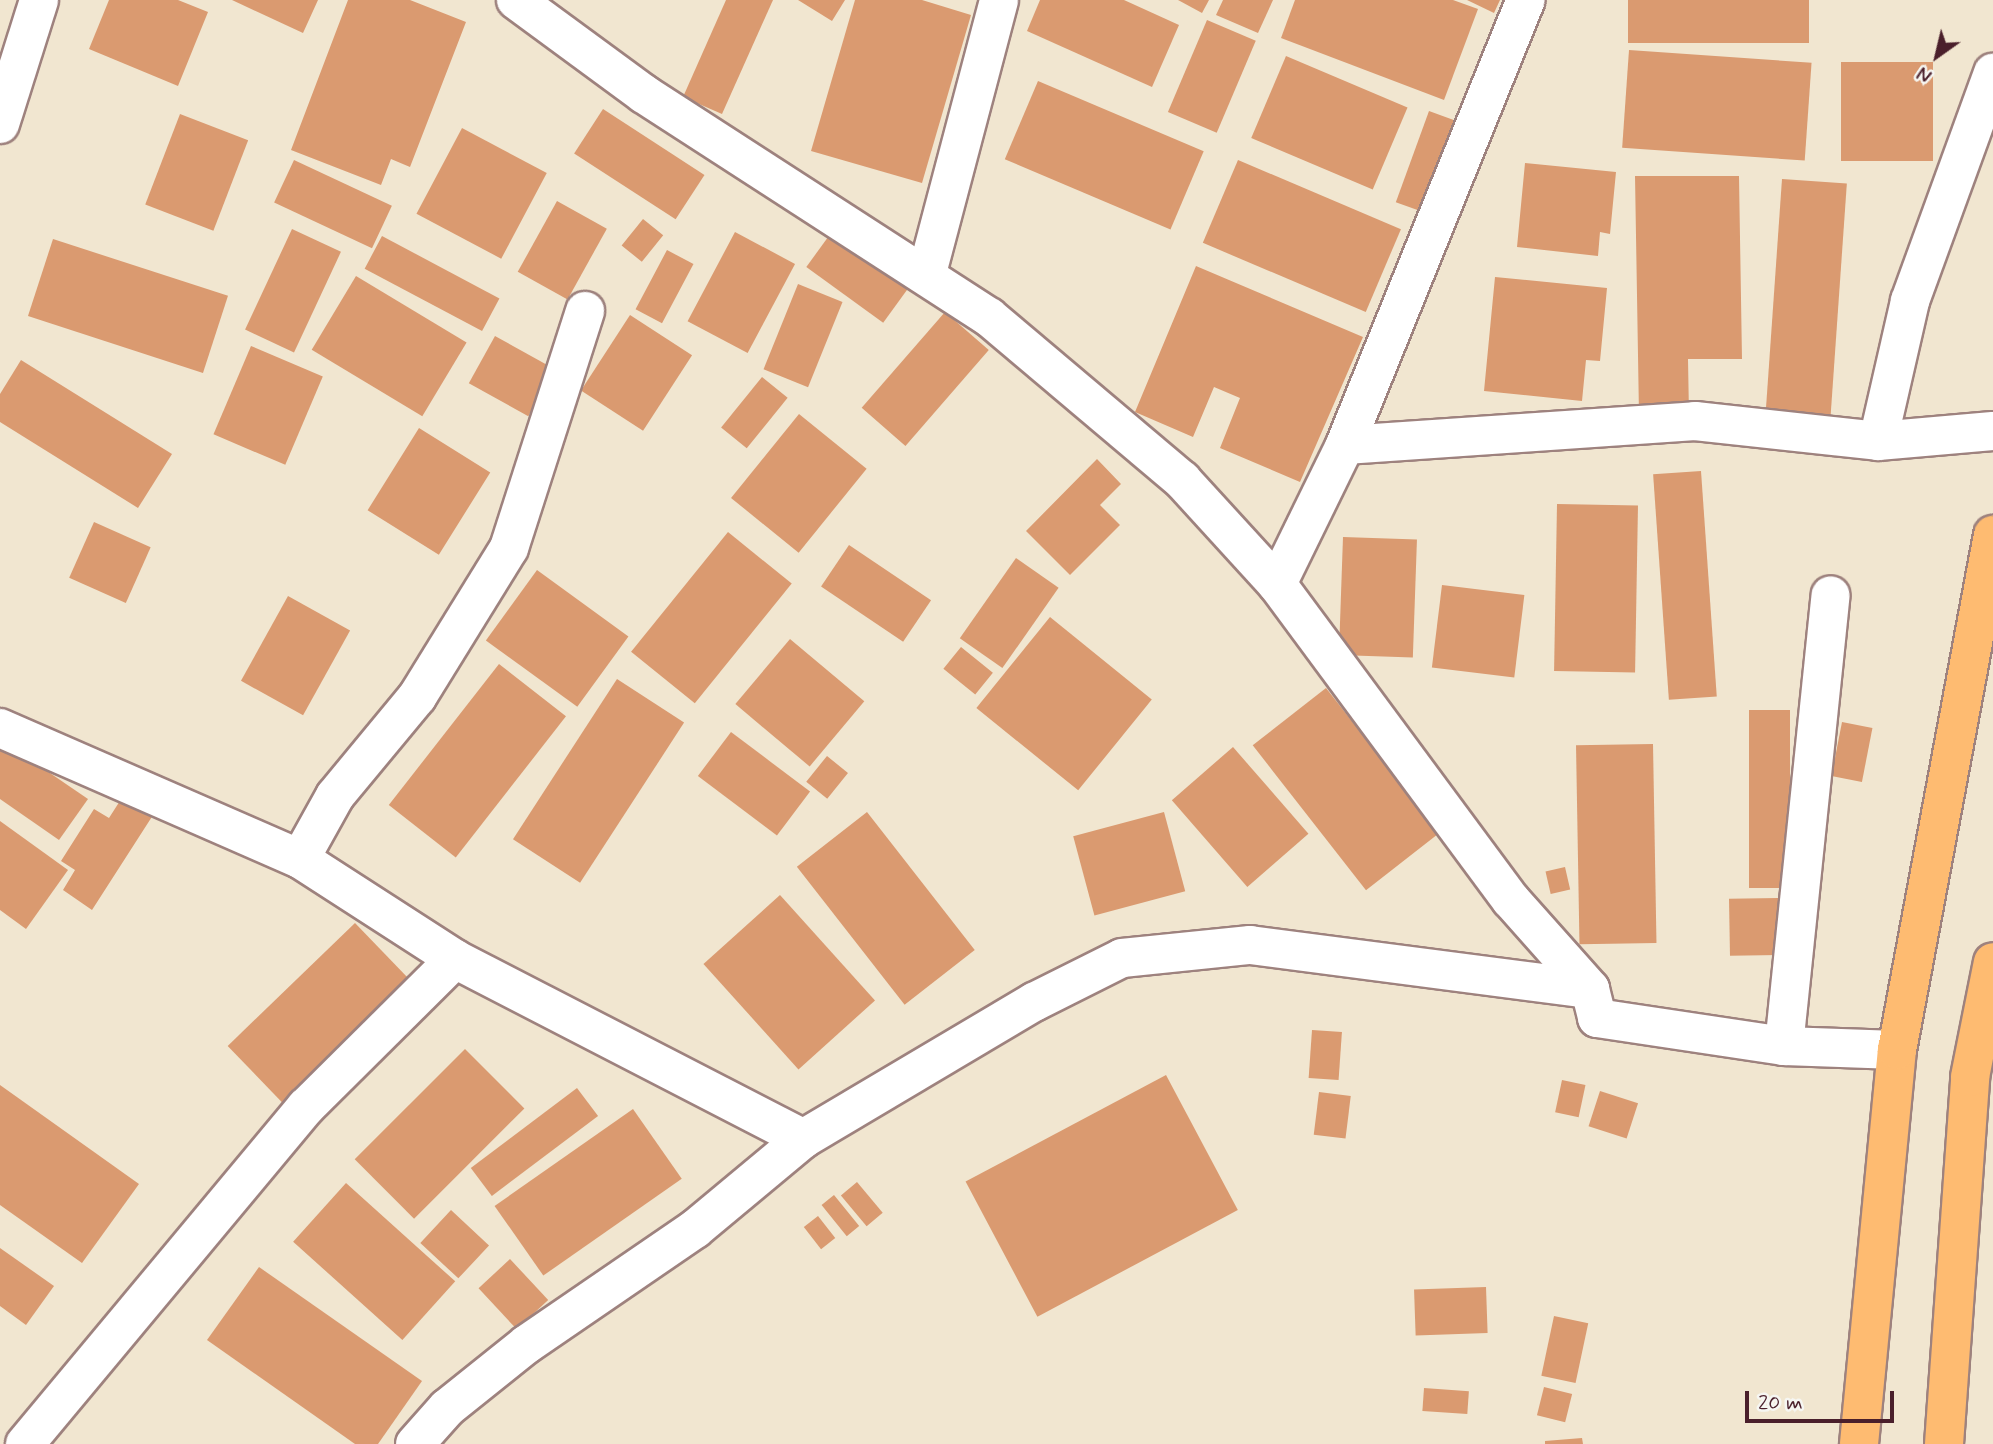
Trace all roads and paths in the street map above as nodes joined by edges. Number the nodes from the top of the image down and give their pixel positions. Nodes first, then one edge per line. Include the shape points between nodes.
1 (40, 0) edge
2 (516, 0) edge
3 (999, 0) edge
4 (1526, 0) edge
5 (1993, 73) edge
6 (0, 124) edge
7 (927, 273) junction
8 (585, 311) dead end
9 (1993, 431) edge
10 (1878, 441) junction
11 (1345, 445) junction
12 (1993, 535) edge
13 (1277, 584) junction
14 (1831, 595) dead end
15 (0, 728) edge
16 (300, 859) junction
17 (455, 959) junction
18 (1993, 962) edge
19 (1590, 989) junction
20 (1784, 1046) junction
21 (1897, 1050) junction
22 (1981, 1073) edge
23 (803, 1139) junction
24 (24, 1444) edge
25 (415, 1444) edge
26 (1859, 1444) edge
27 (1944, 1444) edge

1 - 6 street
2 - 7 street via 644,94
3 - 7 street
4 - 11 street
5 - 10 street via 1910,301
7 - 13 street via 1089,396 1182,480
8 - 16 street via 509,548 417,698 335,796
9 - 10 street
10 - 11 street via 1695,421
11 - 13 street
12 - 21 main road
13 - 19 street via 1511,900
14 - 20 street
15 - 16 street
16 - 17 street
17 - 23 street
17 - 24 street via 306,1107
18 - 22 main road
19 - 20 street via 1597,1018
19 - 23 street via 1250,945 1122,958 1034,1002
20 - 21 street
21 - 26 main road
22 - 27 main road
23 - 25 street via 695,1229 527,1344 447,1408

